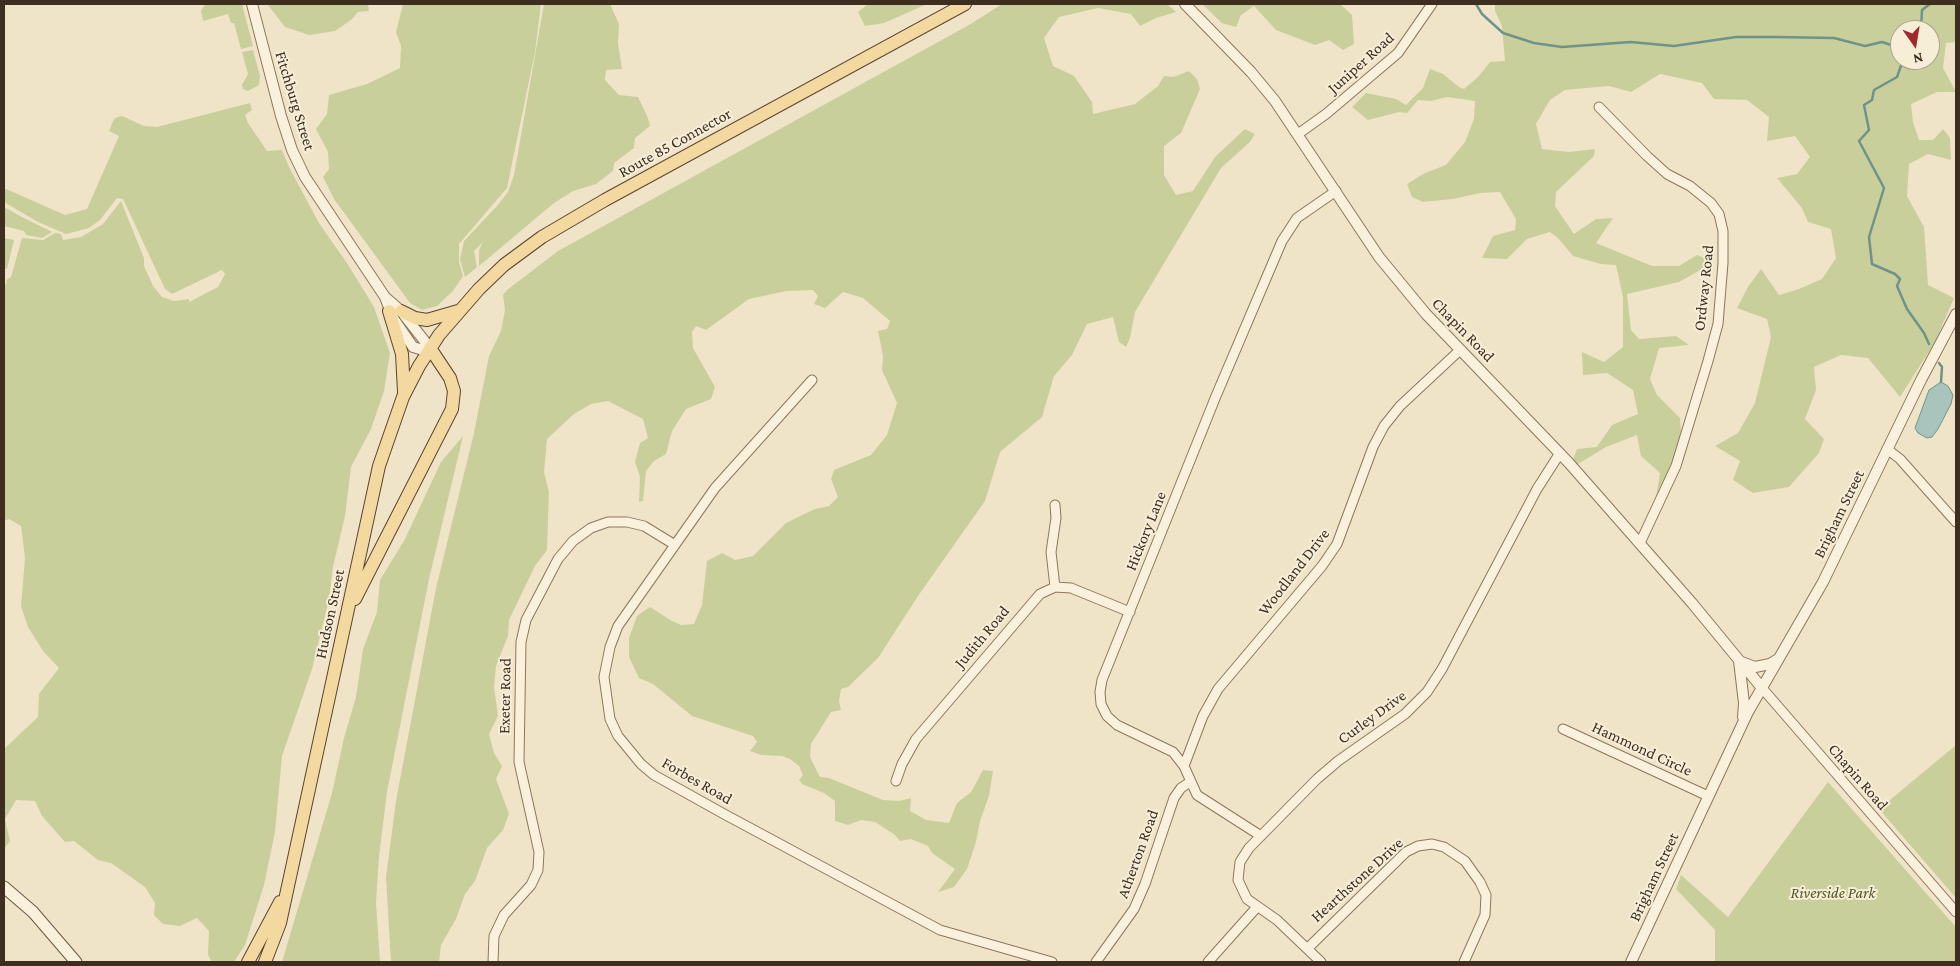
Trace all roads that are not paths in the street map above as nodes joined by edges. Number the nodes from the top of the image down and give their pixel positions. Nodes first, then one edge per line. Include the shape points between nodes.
1 (252, 4) edge
2 (965, 4) edge
3 (1185, 4) edge
4 (1432, 4) edge
5 (1599, 107) dead end
6 (1298, 134) junction
7 (1336, 191) junction
8 (395, 311) junction
9 (458, 311) junction
10 (1956, 317) edge
11 (430, 348) junction
12 (1460, 350) junction
13 (812, 380) dead end
14 (403, 397) junction
15 (1888, 449) junction
16 (1560, 453) junction
17 (1055, 504) dead end
18 (1956, 522) edge
19 (1640, 543) junction
20 (675, 546) junction
21 (1055, 587) junction
22 (1130, 612) junction
23 (341, 640) junction
24 (1780, 658) junction
25 (1739, 661) junction
26 (1762, 688) junction
27 (1742, 723) junction
28 (1563, 729) dead end
29 (1184, 766) junction
30 (896, 781) dead end
31 (1190, 782) junction
32 (1708, 796) junction
33 (1261, 836) junction
34 (4, 887) edge
35 (284, 894) junction
36 (1257, 907) junction
37 (1956, 912) edge
38 (1308, 948) junction
39 (76, 962) edge
40 (248, 962) edge
41 (265, 962) edge
42 (493, 962) edge
43 (1052, 962) edge
44 (1096, 962) edge
45 (1208, 962) edge
46 (1321, 962) edge
47 (1464, 962) edge
48 (1631, 962) edge

1 - 8 street, Fitchburg Street via 281,116 298,164 312,190
2 - 9 main road, Route 85 Connector via 554,229 504,265
3 - 6 street, Chapin Road via 1251,72
4 - 6 street, Juniper Road via 1398,53
5 - 19 street, Ordway Road via 1667,174 1690,186 1711,203 1719,214 1723,231 1718,324 1676,466
6 - 7 street, Chapin Road
7 - 12 street, Chapin Road via 1390,271
7 - 22 street, Hickory Lane via 1297,218 1282,241
8 - 9 main road via 427,320
8 - 11 street
8 - 14 main road via 402,354
9 - 11 main road, Route 85 Connector
10 - 15 street, Brigham Street via 1946,330
11 - 14 main road, Hudson Street
11 - 23 main road via 450,378 454,391 452,409 367,573
12 - 16 street, Chapin Road
12 - 29 street, Woodland Drive via 1400,406 1384,426 1337,544 1218,689 1203,716
13 - 20 street, Forbes Road via 715,488
14 - 23 main road, Hudson Street via 379,466
15 - 18 street
15 - 24 street, Brigham Street via 1823,582
16 - 19 street, Chapin Road
16 - 33 street, Curley Drive via 1537,489 1427,692 1405,714 1328,769
17 - 21 street via 1051,552
19 - 25 street, Chapin Road
20 - 42 street, Exeter Road via 644,526 627,522 608,522 591,528 573,541 558,559 526,620 521,642 519,762 538,852 538,870 531,885 504,915 494,936
20 - 43 street, Forbes Road via 618,626 606,664 604,677 610,719 618,736 641,764 667,783 940,930
21 - 22 street via 1078,590
21 - 30 street, Judith Road via 1032,601 920,733 908,750
22 - 29 street, Hickory Lane via 1102,680 1101,704 1117,725 1166,748 1180,758
23 - 35 main road, Hudson Street
24 - 25 street via 1755,667
24 - 26 street, Brigham Street
25 - 26 street, Chapin Road
25 - 27 street, Brigham Street via 1744,703
26 - 27 street, Brigham Street
26 - 37 street, Chapin Road
27 - 32 street, Brigham Street
28 - 32 street, Hammond Circle
29 - 31 street, Hickory Lane
31 - 33 street, Hickory Lane via 1197,795 1208,804
31 - 44 street, Atherton Road via 1174,798 1138,901
32 - 48 street, Brigham Street
33 - 36 street, Curley Drive via 1244,855 1238,874 1242,892
34 - 39 main road via 33,912
35 - 40 main road, Hudson Street
35 - 41 main road, Hudson Street via 280,923
36 - 38 street, Curley Drive
36 - 45 street
38 - 46 street, Curley Drive
38 - 47 street, Hearthstone Drive via 1406,852 1432,844 1444,847 1465,860 1486,894 1485,914

